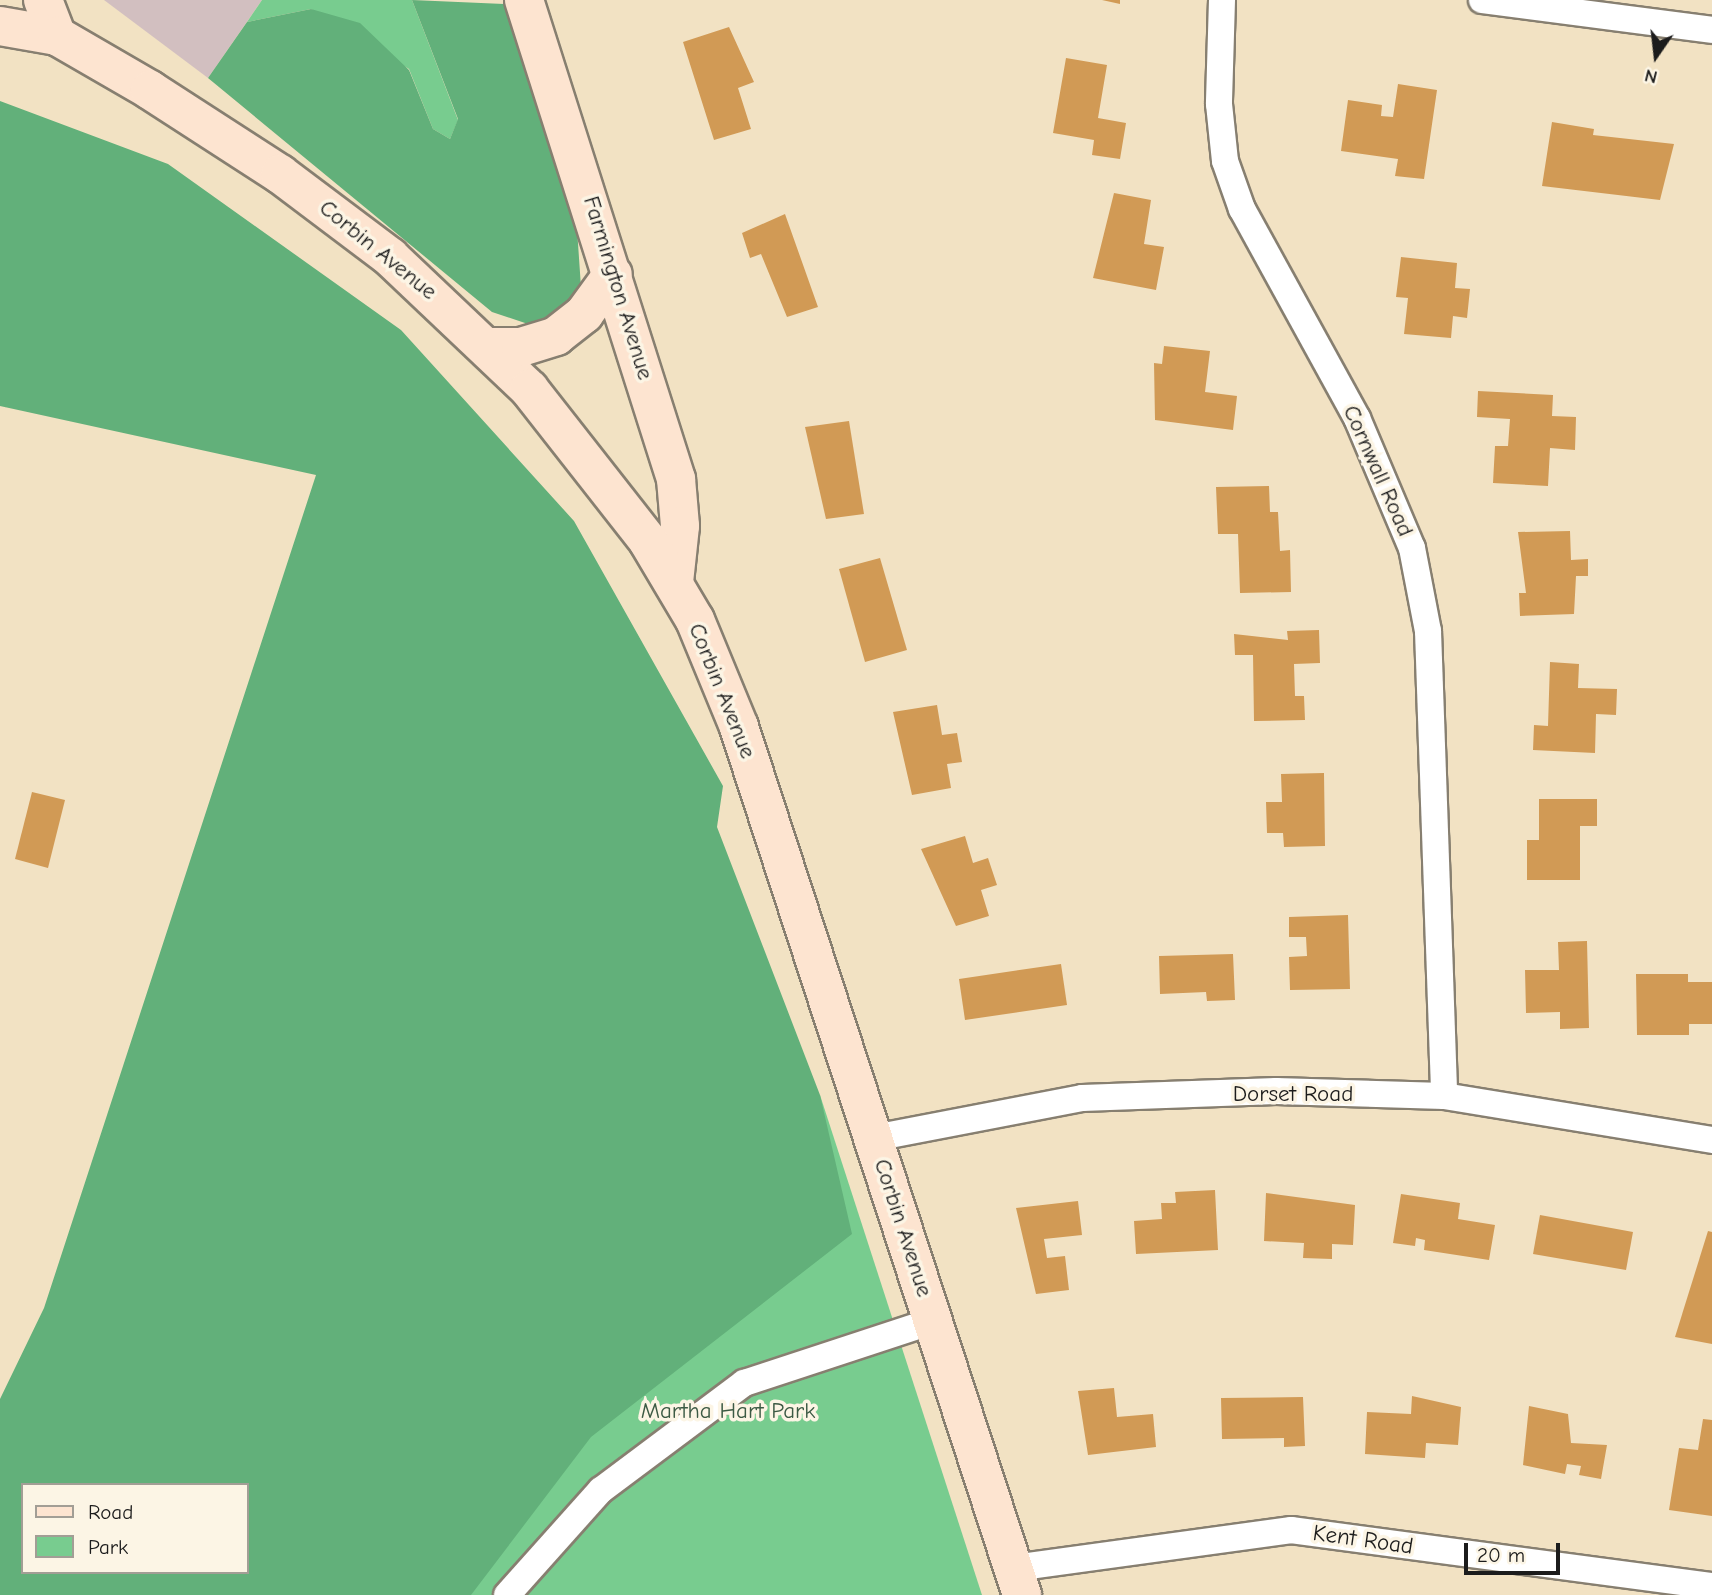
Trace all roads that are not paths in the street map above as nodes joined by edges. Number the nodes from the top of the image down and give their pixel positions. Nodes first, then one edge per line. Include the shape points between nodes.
1 (43, 0) edge
2 (524, 0) edge
3 (1222, 0) edge
4 (1482, 0) edge
5 (0, 26) edge
6 (1712, 30) edge
7 (57, 37) junction
8 (613, 274) junction
9 (489, 347) junction
10 (674, 582) junction
11 (1444, 1096) junction
12 (874, 1138) junction
13 (1712, 1140) edge
14 (933, 1321) junction
15 (1018, 1581) edge
16 (1712, 1586) edge
17 (507, 1595) edge

1 - 7 main road
2 - 8 main road, Farmington Avenue
3 - 11 street, Cornwall Road via 1219,104 1225,160 1242,209 1357,418 1412,548 1428,631
4 - 6 street
5 - 7 main road, Corbin Avenue
7 - 9 main road, Corbin Avenue via 311,197 390,257
8 - 9 main road via 584,314 556,336 521,347
8 - 10 main road, Farmington Avenue via 676,479 680,526
9 - 10 main road, Corbin Avenue via 589,460
10 - 12 main road, Corbin Avenue via 739,727
11 - 12 street, Dorset Road via 1276,1091 1082,1098
11 - 13 street, Dorset Road
12 - 14 main road, Corbin Avenue
14 - 15 main road, Corbin Avenue
14 - 17 street via 744,1383 601,1490
15 - 16 street, Kent Road via 1291,1530

